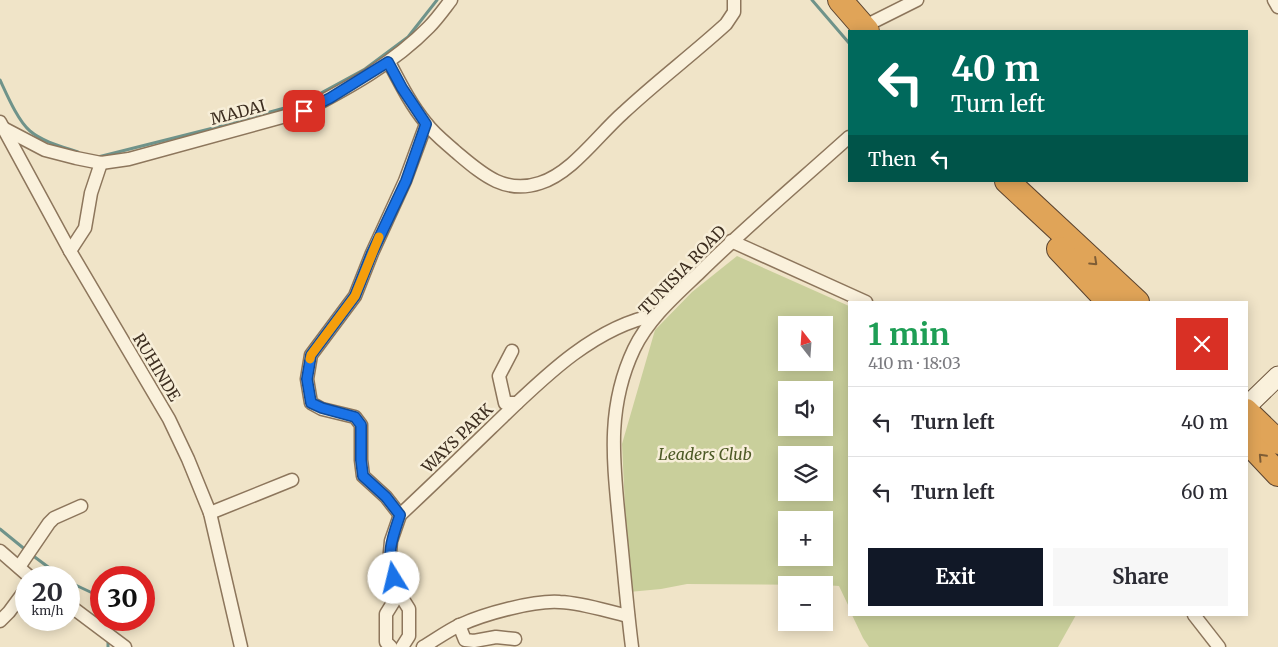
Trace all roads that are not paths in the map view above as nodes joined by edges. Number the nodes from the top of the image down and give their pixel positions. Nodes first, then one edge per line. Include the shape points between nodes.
1 (452, 0) edge
2 (734, 0) edge
3 (840, 0) edge
4 (848, 0) edge
5 (917, 0) edge
6 (1274, 0) edge
7 (1278, 7) edge
8 (870, 29) edge
9 (388, 62) junction
10 (426, 124) junction
11 (1, 125) edge
12 (848, 138) edge
13 (101, 163) junction
14 (997, 182) edge
15 (1008, 182) edge
16 (731, 241) junction
17 (70, 251) junction
18 (864, 301) edge
19 (1108, 301) edge
20 (1136, 301) edge
21 (656, 315) junction
22 (512, 351) dead end
23 (1278, 376) edge
24 (511, 403) junction
25 (1251, 404) edge
26 (1248, 442) edge
27 (1278, 442) edge
28 (1278, 474) edge
29 (292, 480) dead end
30 (81, 506) dead end
31 (210, 513) junction
32 (400, 515) junction
33 (0, 551) edge
34 (18, 566) edge
35 (20, 566) edge
36 (399, 593) junction
37 (15, 604) edge
38 (80, 613) edge
39 (628, 616) junction
40 (1195, 616) edge
41 (0, 621) edge
42 (459, 625) junction
43 (516, 639) dead end
44 (125, 647) edge
45 (241, 647) edge
46 (391, 647) edge
47 (402, 647) edge
48 (423, 647) edge
49 (632, 647) edge
50 (1219, 647) edge

1 - 9 street, MADAI via 429,27
2 - 10 street via 734,12 726,24 622,113 575,160 557,175 540,183 521,187 502,184 484,176
3 - 8 highway
4 - 8 highway
5 - 8 street
6 - 7 street
9 - 10 street
9 - 13 street, MADAI via 304,111
10 - 32 street via 406,181 355,296 311,355 307,379 311,403 355,417 361,425 363,476
11 - 13 street, MADAI via 45,150
11 - 17 street, RUHINDE
12 - 16 street, TUNISIA ROAD
13 - 17 street via 91,193 85,228
14 - 19 highway
15 -> 20 highway
16 - 18 street
16 - 21 street, TUNISIA ROAD
17 - 31 street, RUHINDE via 169,419
21 - 24 street, WAYS PARK via 641,318 593,342
21 - 39 street, TUNISIA ROAD via 625,370 614,418 612,449
22 - 24 street via 499,376
23 - 25 street
24 - 32 street, WAYS PARK via 479,440
25 - 27 highway
28 -> 26 highway
29 - 31 street
30 - 35 street via 49,522
31 - 45 street, RUHINDE
32 - 36 street, WAYS PARK via 391,541 389,564
33 - 34 street
36 - 46 street via 386,614 386,642
36 - 47 street, WAYS PARK via 409,609 409,636
37 - 41 street
38 - 44 street
39 - 42 street via 559,601 496,612
39 - 49 street, TUNISIA ROAD
40 - 50 street
42 - 43 street via 465,640
42 - 48 street

